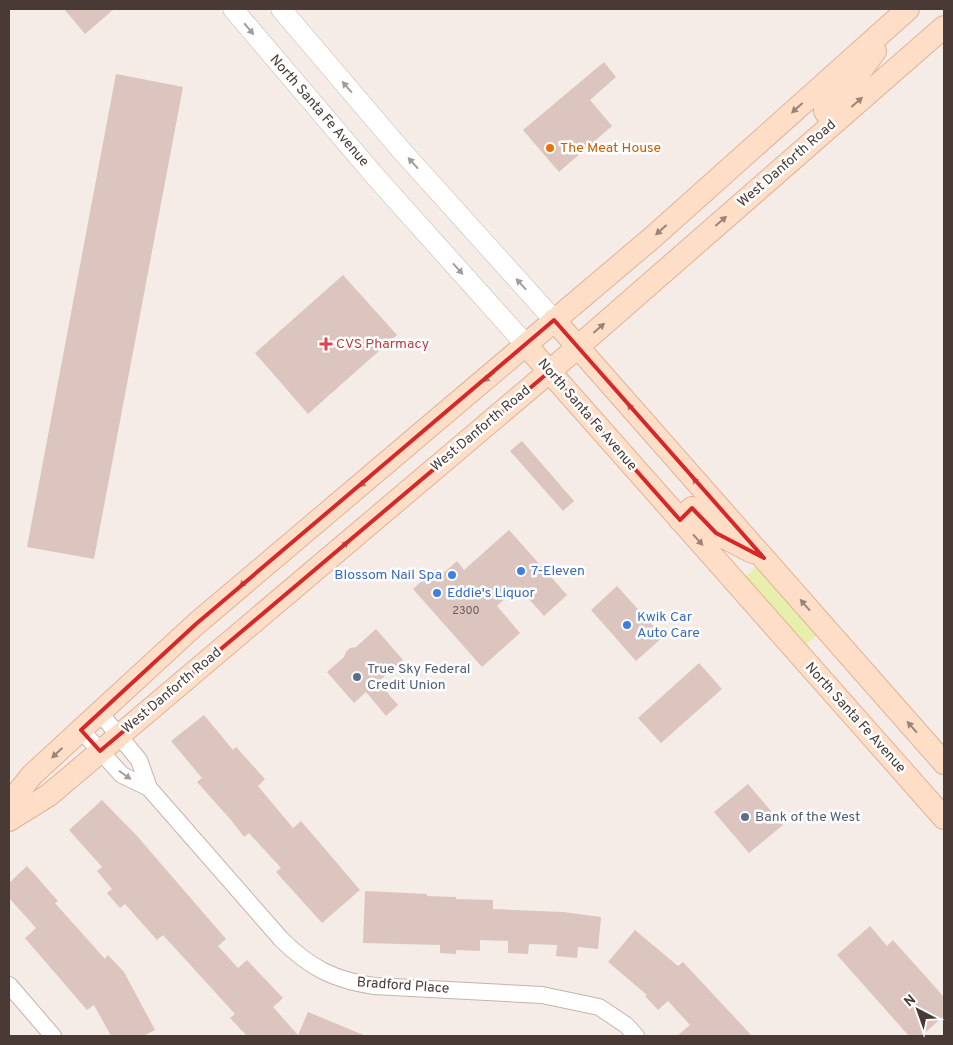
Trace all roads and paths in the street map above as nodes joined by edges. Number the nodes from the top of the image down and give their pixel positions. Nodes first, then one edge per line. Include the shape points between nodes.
1 (233, 9) edge
2 (281, 9) edge
3 (904, 13) edge
4 (944, 27) edge
5 (833, 122) junction
6 (554, 320) junction
7 (526, 345) junction
8 (578, 347) junction
9 (549, 372) junction
10 (680, 520) junction
11 (764, 558) junction
12 (100, 713) junction
13 (81, 730) junction
14 (119, 736) junction
15 (100, 751) junction
16 (944, 763) edge
17 (149, 788) junction
18 (9, 804) edge
19 (944, 818) edge
20 (9, 820) edge
21 (9, 985) edge
22 (53, 1036) edge
23 (636, 1036) edge

1 -> 7 street, North Santa Fe Avenue via 374,175
6 -> 2 street via 401,150
3 - 5 main road via 854,80 825,107
3 -> 6 main road
5 -> 4 main road, West Danforth Road
8 -> 5 main road, West Danforth Road
6 - 7 main road
6 - 8 main road
7 - 9 main road, North Santa Fe Avenue
7 -> 12 main road via 196,624
8 - 9 main road, West Danforth Road
11 -> 8 main road
9 - 10 main road, North Santa Fe Avenue
14 -> 9 main road, West Danforth Road
10 - 11 main road via 692,508 716,533
10 -> 19 main road, North Santa Fe Avenue
16 -> 11 main road
12 - 13 main road
12 - 14 street, Bradford Place
13 - 15 street, Bradford Place
13 -> 18 main road via 32,776
14 - 15 main road, West Danforth Road
14 - 17 street, Bradford Place via 139,760
15 -> 17 street, Bradford Place via 122,775
15 - 20 main road, West Danforth Road via 49,795
17 - 23 street, Bradford Place via 293,952 319,971 352,983 374,986 542,995 599,1007
21 - 22 street

